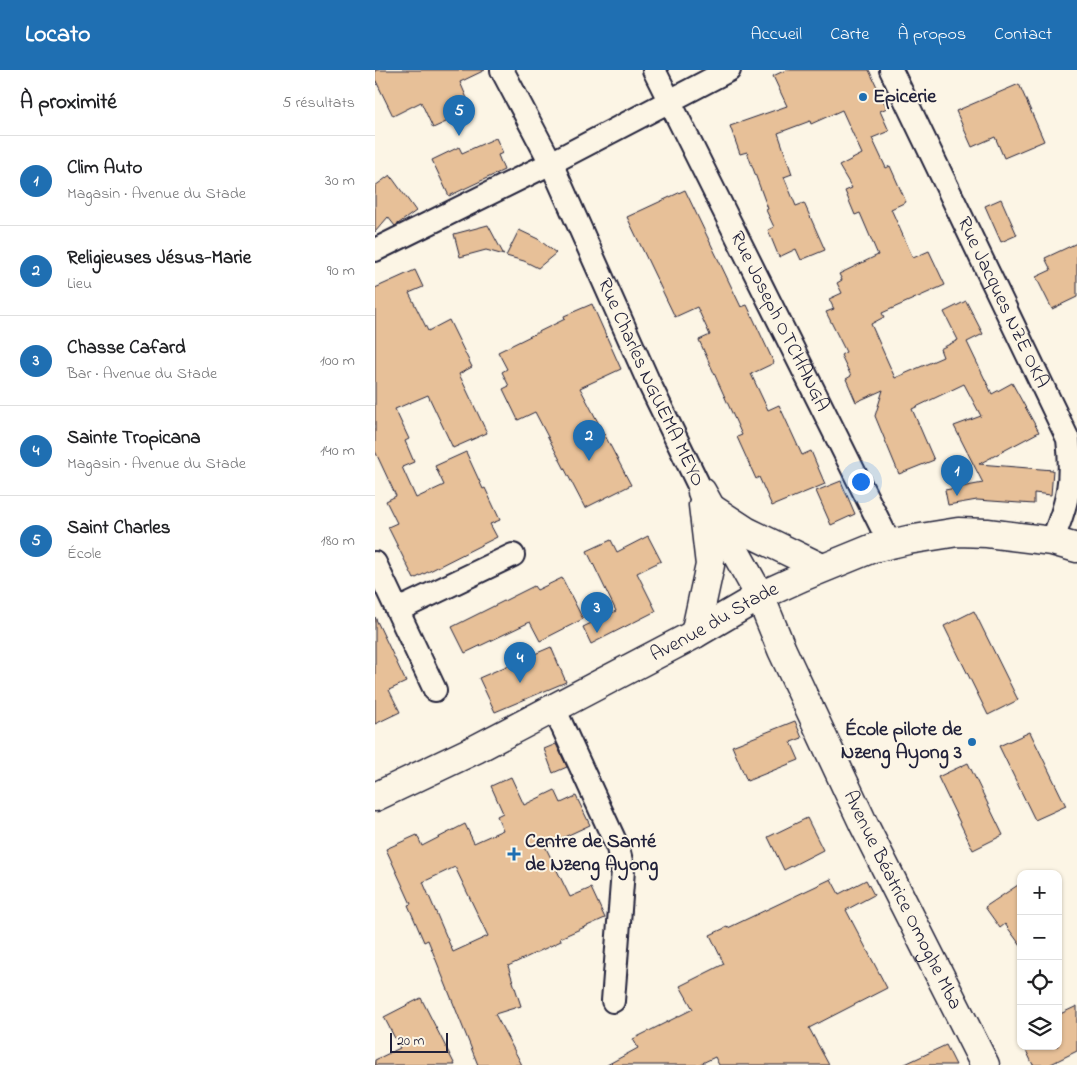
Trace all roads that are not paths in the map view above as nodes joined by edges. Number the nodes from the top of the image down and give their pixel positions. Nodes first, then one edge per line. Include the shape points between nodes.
1 (502, 70) edge
2 (654, 70) edge
3 (729, 70) edge
4 (891, 70) edge
5 (669, 101) junction
6 (551, 163) junction
7 (375, 250) edge
8 (702, 492) junction
9 (890, 544) junction
10 (1065, 544) edge
11 (513, 555) dead end
12 (375, 563) edge
13 (812, 572) junction
14 (760, 596) junction
15 (398, 610) junction
16 (695, 634) junction
17 (782, 650) junction
18 (435, 690) dead end
19 (554, 708) junction
20 (375, 797) edge
21 (613, 1001) dead end
22 (985, 1065) edge

1 - 6 street, Rue Charles NGUEMA MEYO
2 - 5 street, Rue Joseph OTCHANGA
3 - 5 street
4 - 10 street, Rue Jacques NZE OKA via 1068,439 1071,465 1064,510
5 - 6 street
5 - 9 street, Rue Joseph OTCHANGA
6 - 7 street
6 - 8 street, Rue Charles NGUEMA MEYO via 649,384
8 - 13 main road via 710,507 725,518
8 - 14 main road, Rue Charles NGUEMA MEYO
8 - 16 main road via 710,565
9 - 10 main road, Avenue du Stade via 958,532
9 - 13 main road, Avenue du Stade
11 - 15 street
12 - 15 street
13 - 14 main road, Avenue du Stade
13 - 17 main road via 788,597 781,613
14 - 16 main road, Avenue du Stade
14 - 17 main road, Avenue Béatrice Omoghe Mba
15 - 18 street
16 - 17 main road via 729,621 745,624 766,635
16 - 19 main road, Avenue du Stade
17 - 22 main road, Avenue Béatrice Omoghe Mba via 864,824
19 - 20 main road, Avenue du Stade
19 - 21 street via 618,848 623,870

